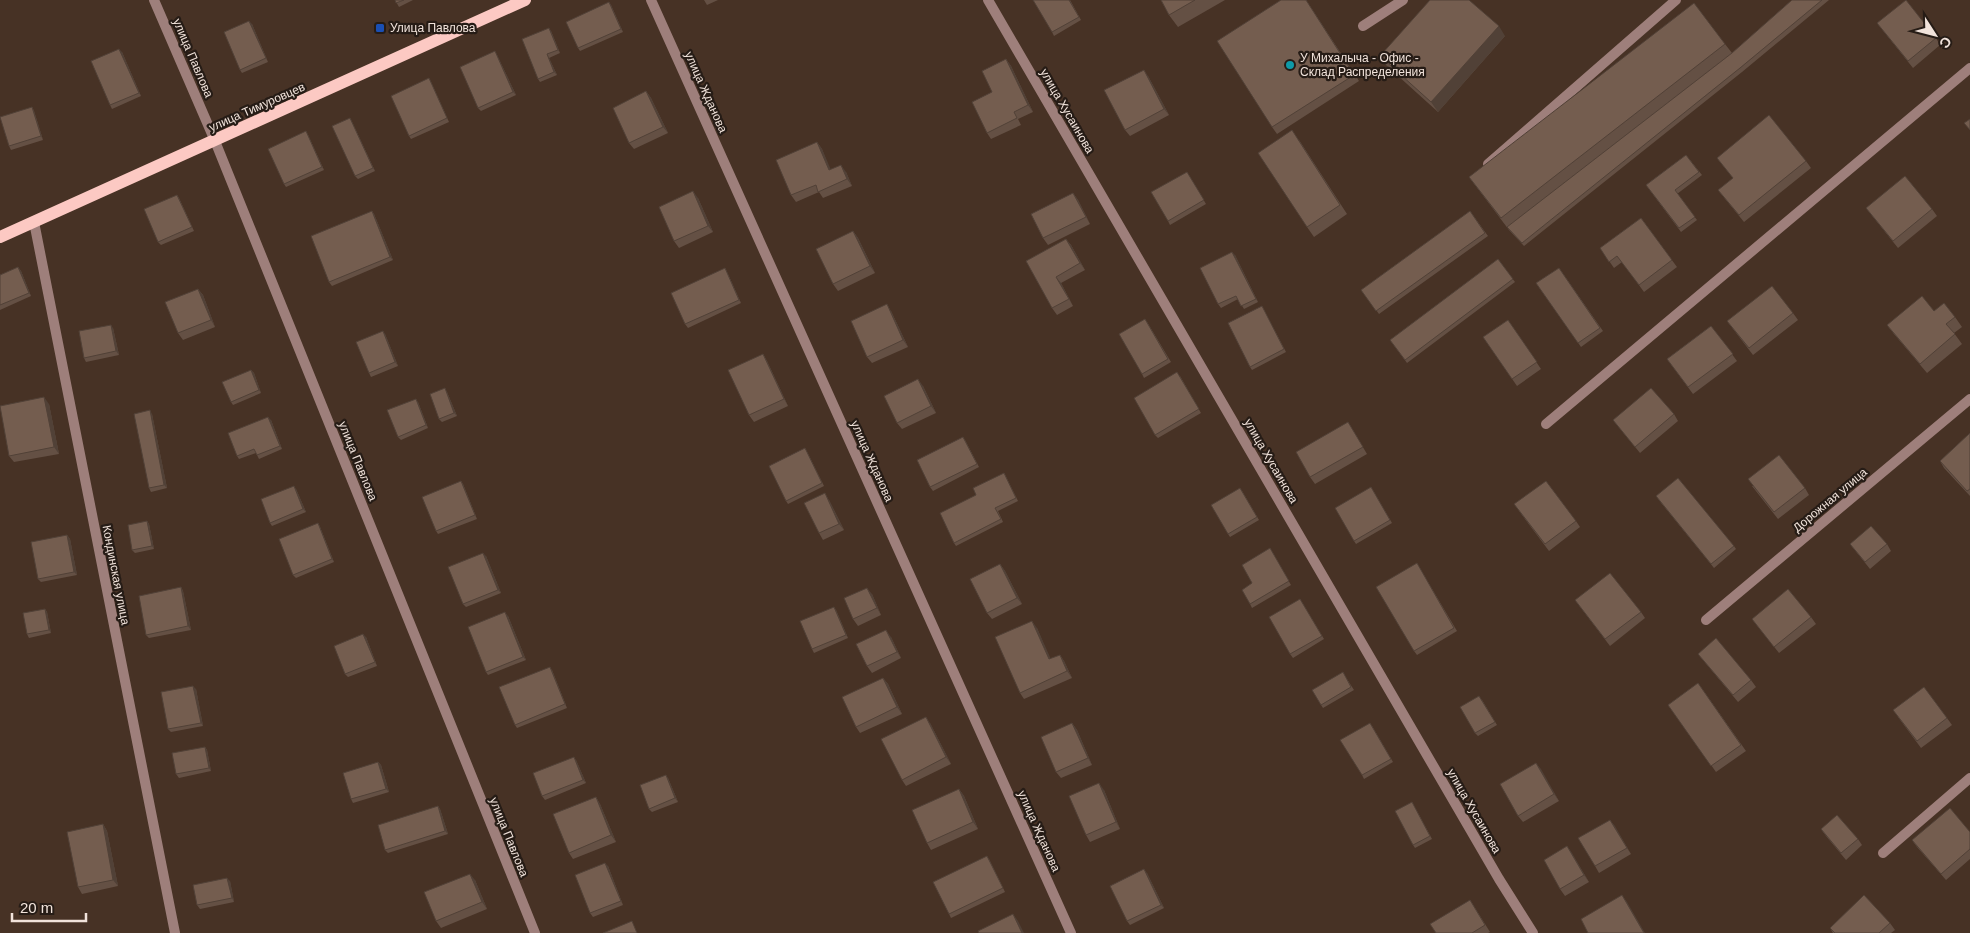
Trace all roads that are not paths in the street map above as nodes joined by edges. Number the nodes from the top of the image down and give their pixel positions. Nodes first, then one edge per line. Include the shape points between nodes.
1 (154, 0) edge
2 (525, 0) edge
3 (651, 0) edge
4 (988, 0) edge
5 (1403, 0) edge
6 (1676, 0) edge
7 (1363, 26) dead end
8 (1970, 68) edge
9 (216, 140) junction
10 (1478, 173) edge
11 (34, 222) junction
12 (0, 237) edge
13 (1970, 399) edge
14 (1546, 424) dead end
15 (1706, 620) dead end
16 (1970, 778) edge
17 (1884, 853) dead end
18 (175, 933) edge
19 (535, 933) edge
20 (1071, 933) edge
21 (1533, 933) edge

1 - 9 street, улица Павлова
2 - 9 main road, улица Тимуровцев
3 - 20 street, улица Жданова
4 - 21 street, улица Хусаинова
5 - 7 street
6 - 10 street
8 - 14 street
9 - 11 main road, улица Тимуровцев
9 - 19 street, улица Павлова
11 - 12 main road, улица Тимуровцев
11 - 18 street, Кондинская улица
13 - 15 street, Дорожная улица
16 - 17 street

